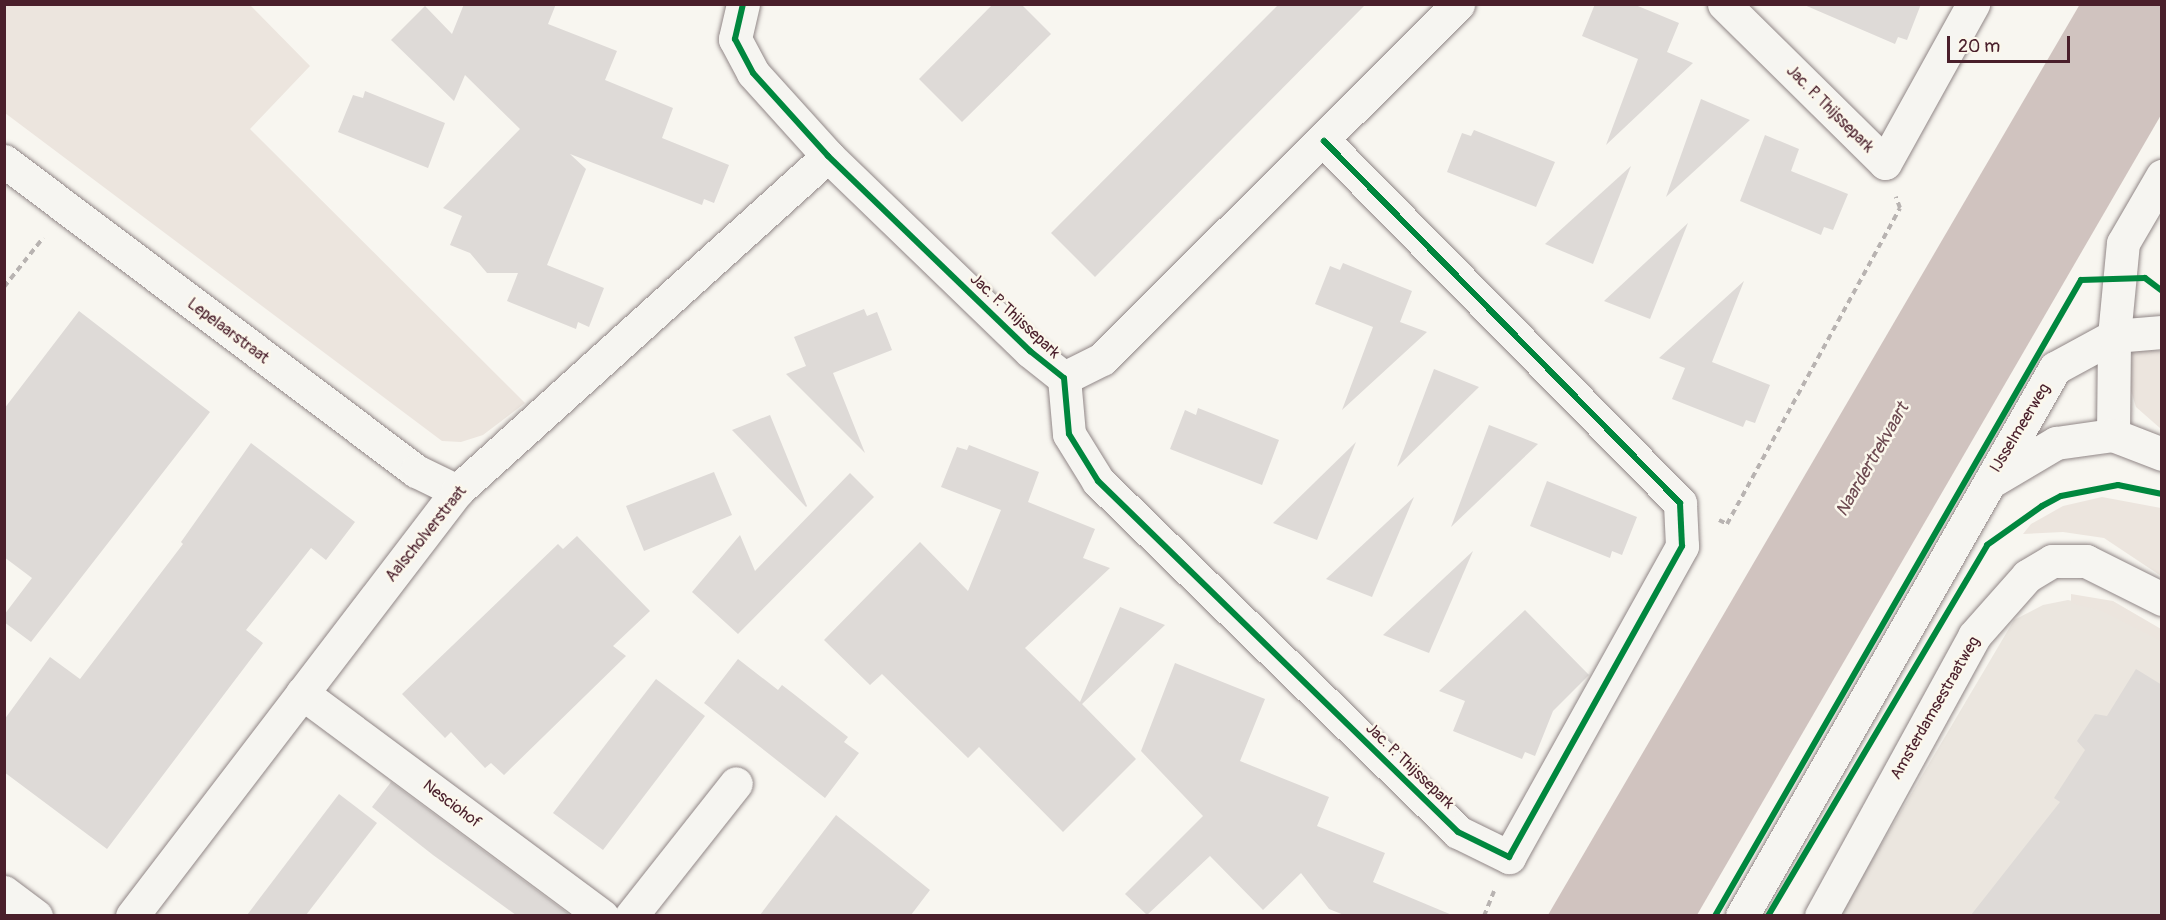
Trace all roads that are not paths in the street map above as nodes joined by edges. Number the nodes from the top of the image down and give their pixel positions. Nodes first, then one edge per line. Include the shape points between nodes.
1 (743, 4) edge
2 (1458, 4) edge
3 (1724, 4) edge
4 (1972, 4) edge
5 (1324, 141) junction
6 (828, 156) junction
7 (4, 161) edge
8 (2162, 176) edge
9 (2162, 332) edge
10 (2114, 336) junction
11 (1064, 378) junction
12 (2113, 435) junction
13 (2162, 454) edge
14 (1986, 484) junction
15 (457, 491) junction
16 (2162, 599) edge
17 (302, 693) junction
18 (736, 783) dead end
19 (4, 892) edge
20 (1830, 911) edge
21 (36, 915) edge
22 (132, 915) edge
23 (602, 915) edge
24 (631, 915) edge
25 (1742, 915) edge

1 - 6 street, Jac. P. Thijssepark via 735,39 753,73
2 - 5 street, Jac. P. Thijssepark
3 - 4 street, Jac. P. Thijssepark via 1885,163
5 - 11 street, Jac. P. Thijssepark via 1102,359
5 - 11 street, Jac. P. Thijssepark via 1680,503 1682,546 1509,857 1458,832 1098,481 1069,434
6 - 11 street, Jac. P. Thijssepark via 1030,351
6 - 15 street, Aalscholverstraat
7 - 15 street, Lepelaarstraat via 416,471
8 - 10 street via 2123,243
9 - 10 street, IJsselmeerweg
10 - 12 street
10 - 14 street, IJsselmeerweg via 2055,368
12 - 13 street, IJsselmeerweg
12 - 14 street, IJsselmeerweg via 2056,443
14 - 25 street
15 - 17 street, Aalscholverstraat
16 - 20 street, Amsterdamsestraatweg via 2086,561 2052,561 2027,576 1974,636
17 - 22 street, Aalscholverstraat
17 - 23 street, Nesciohof
18 - 24 street
19 - 21 street

